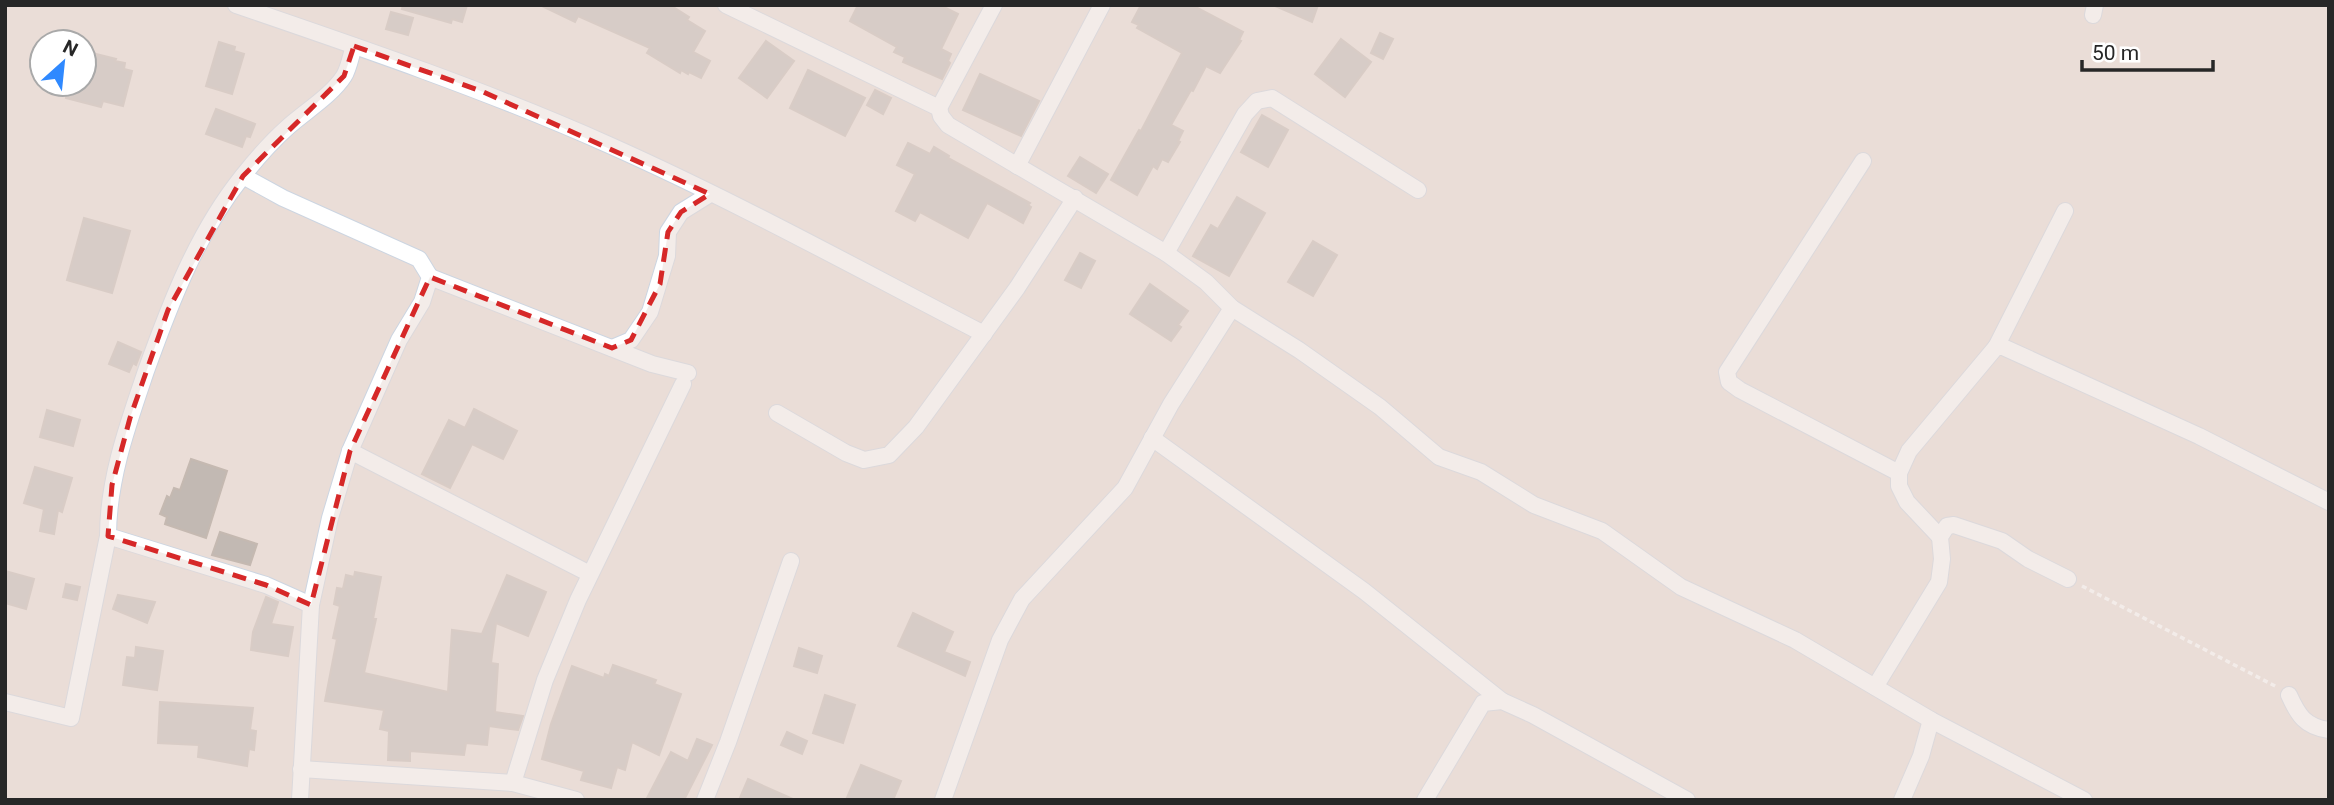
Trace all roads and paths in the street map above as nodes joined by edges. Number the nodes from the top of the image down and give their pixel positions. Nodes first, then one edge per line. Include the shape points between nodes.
1 (236, 5) edge
2 (726, 5) edge
3 (994, 5) edge
4 (1102, 5) edge
5 (354, 46) junction
6 (939, 108) junction
7 (1863, 161) dead end
8 (1017, 166) junction
9 (243, 176) junction
10 (1418, 190) dead end
11 (710, 194) junction
12 (1075, 198) junction
13 (2065, 211) dead end
14 (1166, 253) junction
15 (430, 277) junction
16 (1232, 308) junction
17 (984, 334) junction
18 (1996, 347) junction
19 (611, 348) junction
20 (777, 413) dead end
21 (1152, 438) junction
22 (350, 451) junction
23 (1899, 472) junction
24 (2329, 502) edge
25 (108, 536) junction
26 (1940, 537) junction
27 (791, 561) dead end
28 (590, 574) junction
29 (2068, 579) joint
30 (311, 605) junction
31 (1875, 687) junction
32 (2288, 695) joint
33 (1502, 701) junction
34 (5, 702) edge
35 (1930, 720) junction
36 (2329, 730) edge
37 (301, 769) junction
38 (513, 783) junction
39 (300, 800) edge
40 (576, 800) edge
41 (705, 800) edge
42 (943, 800) edge
43 (1425, 800) edge
44 (1687, 800) edge
45 (1902, 800) edge
46 (2084, 800) edge

1 - 5 street
2 - 6 street
3 - 6 street
4 - 8 street
5 - 9 street via 344,76
5 - 11 street via 481,91 610,145
6 - 8 street via 948,125
7 - 23 street via 1727,372 1740,390
8 - 12 street
9 - 15 street via 419,260
9 - 25 street via 222,204 168,310 112,485
10 - 14 street via 1272,98 1257,101 1245,114
11 - 17 street
11 - 19 street via 681,212 668,232 667,256 650,312 631,340
12 - 14 street
12 - 17 street
13 - 18 street
14 - 16 street
15 - 19 street
15 - 22 street
16 - 21 street
16 - 31 street via 1380,407 1439,457 1481,472 1534,505 1602,531 1681,587 1795,640
17 - 20 street via 916,427 889,455 864,460 855,457
18 - 23 street via 1909,452
18 - 24 street via 2199,436
19 - 28 street via 686,378
21 - 33 street via 1364,591
21 - 42 street via 1125,488 1022,599 1011,618
22 - 28 street
22 - 30 street
23 - 26 street via 1899,486 1907,502
25 - 30 street via 266,585
25 - 34 street via 71,718
26 - 29 street via 1947,526 1954,525 2002,541
26 - 31 street via 1939,582
27 - 41 street
28 - 38 street via 545,680
29 - 32 path
30 - 37 street
31 - 35 street
32 - 36 street via 2299,716 2312,727
33 - 43 street via 1483,703
33 - 44 street
35 - 45 street
35 - 46 street
37 - 38 street
37 - 39 street
38 - 40 street

